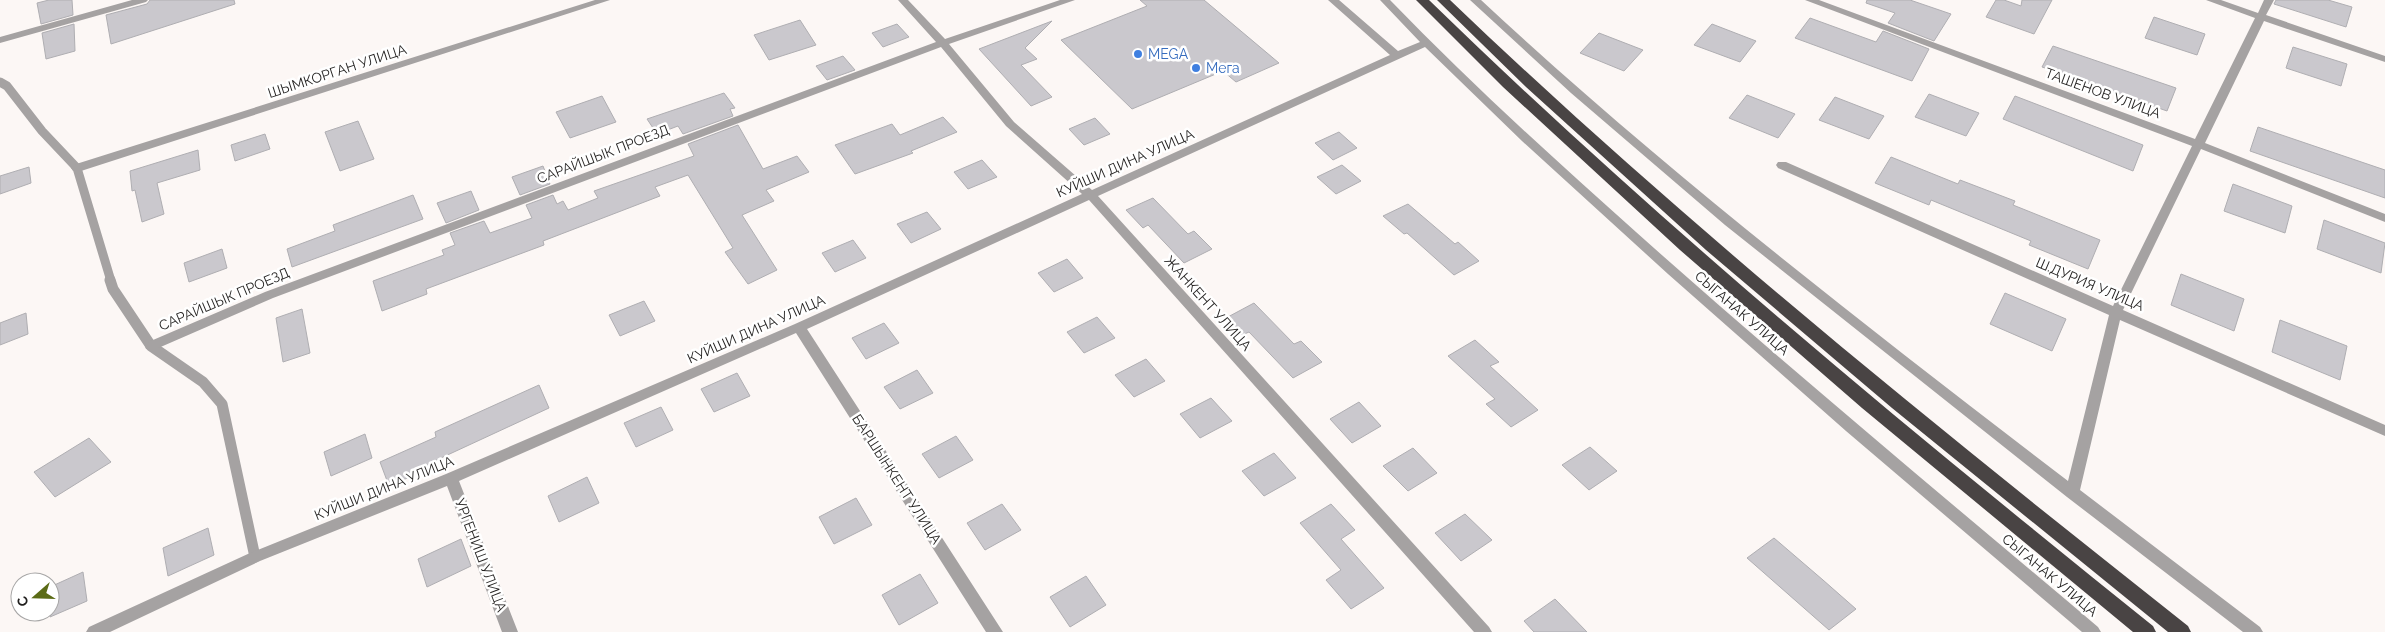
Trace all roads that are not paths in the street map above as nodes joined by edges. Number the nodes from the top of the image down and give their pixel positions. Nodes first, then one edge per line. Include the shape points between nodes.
1 (143, 0) edge
2 (605, 0) edge
3 (903, 0) edge
4 (1070, 0) edge
5 (1334, 0) edge
6 (1385, 0) edge
7 (1422, 0) edge
8 (1443, 0) edge
9 (1475, 0) edge
10 (1810, 0) edge
11 (2211, 0) edge
12 (2269, 0) edge
13 (2260, 17) junction
14 (0, 40) edge
15 (943, 43) junction
16 (1425, 43) junction
17 (1397, 56) junction
18 (2385, 59) edge
19 (0, 82) edge
20 (2198, 144) junction
21 (1782, 165) dead end
22 (77, 168) junction
23 (1091, 195) junction
24 (2385, 218) edge
25 (2116, 312) junction
26 (799, 326) junction
27 (151, 346) junction
28 (2385, 431) edge
29 (451, 478) junction
30 (2072, 493) junction
31 (255, 556) junction
32 (94, 632) edge
33 (510, 632) edge
34 (995, 632) edge
35 (1484, 632) edge
36 (2093, 632) edge
37 (2147, 632) edge
38 (2182, 632) edge
39 (2255, 632) edge

1 - 14 street
2 - 22 street, ШЫМКОРГАН УЛИЦА
3 - 15 street, ЖАНКЕНТ УЛИЦА
4 - 15 street, САРАЙШЫК ПРОЕЗД
5 - 17 street
6 - 16 street, СЫГАНАК УЛИЦА
7 - 37 highway via 1500,79 1727,285 1898,431
8 - 38 highway via 1517,73 1745,277 1916,420
9 - 30 street via 1542,64 1758,247
10 - 20 street, ТАШЕНОВ УЛИЦА
11 - 13 street
12 - 13 street
13 - 18 street
13 - 20 street
15 - 23 street, ЖАНКЕНТ УЛИЦА via 1010,124
15 - 27 street, САРАЙШЫК ПРОЕЗД via 269,295
16 - 17 street, КУЙШИ ДИНА УЛИЦА
16 - 36 street, СЫГАНАК УЛИЦА via 1718,313
17 - 23 street, КУЙШИ ДИНА УЛИЦА
19 - 22 lane via 8,86 42,131
20 - 24 street, ТАШЕНОВ УЛИЦА
20 - 25 street
21 - 25 street, Ш.ДУРИЯ УЛИЦА
22 - 27 lane via 113,289
23 - 26 street, КУЙШИ ДИНА УЛИЦА
23 - 35 street, ЖАНКЕНТ УЛИЦА
25 - 28 street, Ш.ДУРИЯ УЛИЦА
25 - 30 street
26 - 29 street, КУЙШИ ДИНА УЛИЦА
26 - 34 street, БАРШЫНКЕНТ УЛИЦА
27 - 31 lane via 203,382 222,404
29 - 31 street, КУЙШИ ДИНА УЛИЦА
29 - 33 street, УРГЕНИШ УЛИЦА
30 - 39 street
31 - 32 street, КУЙШИ ДИНА УЛИЦА

